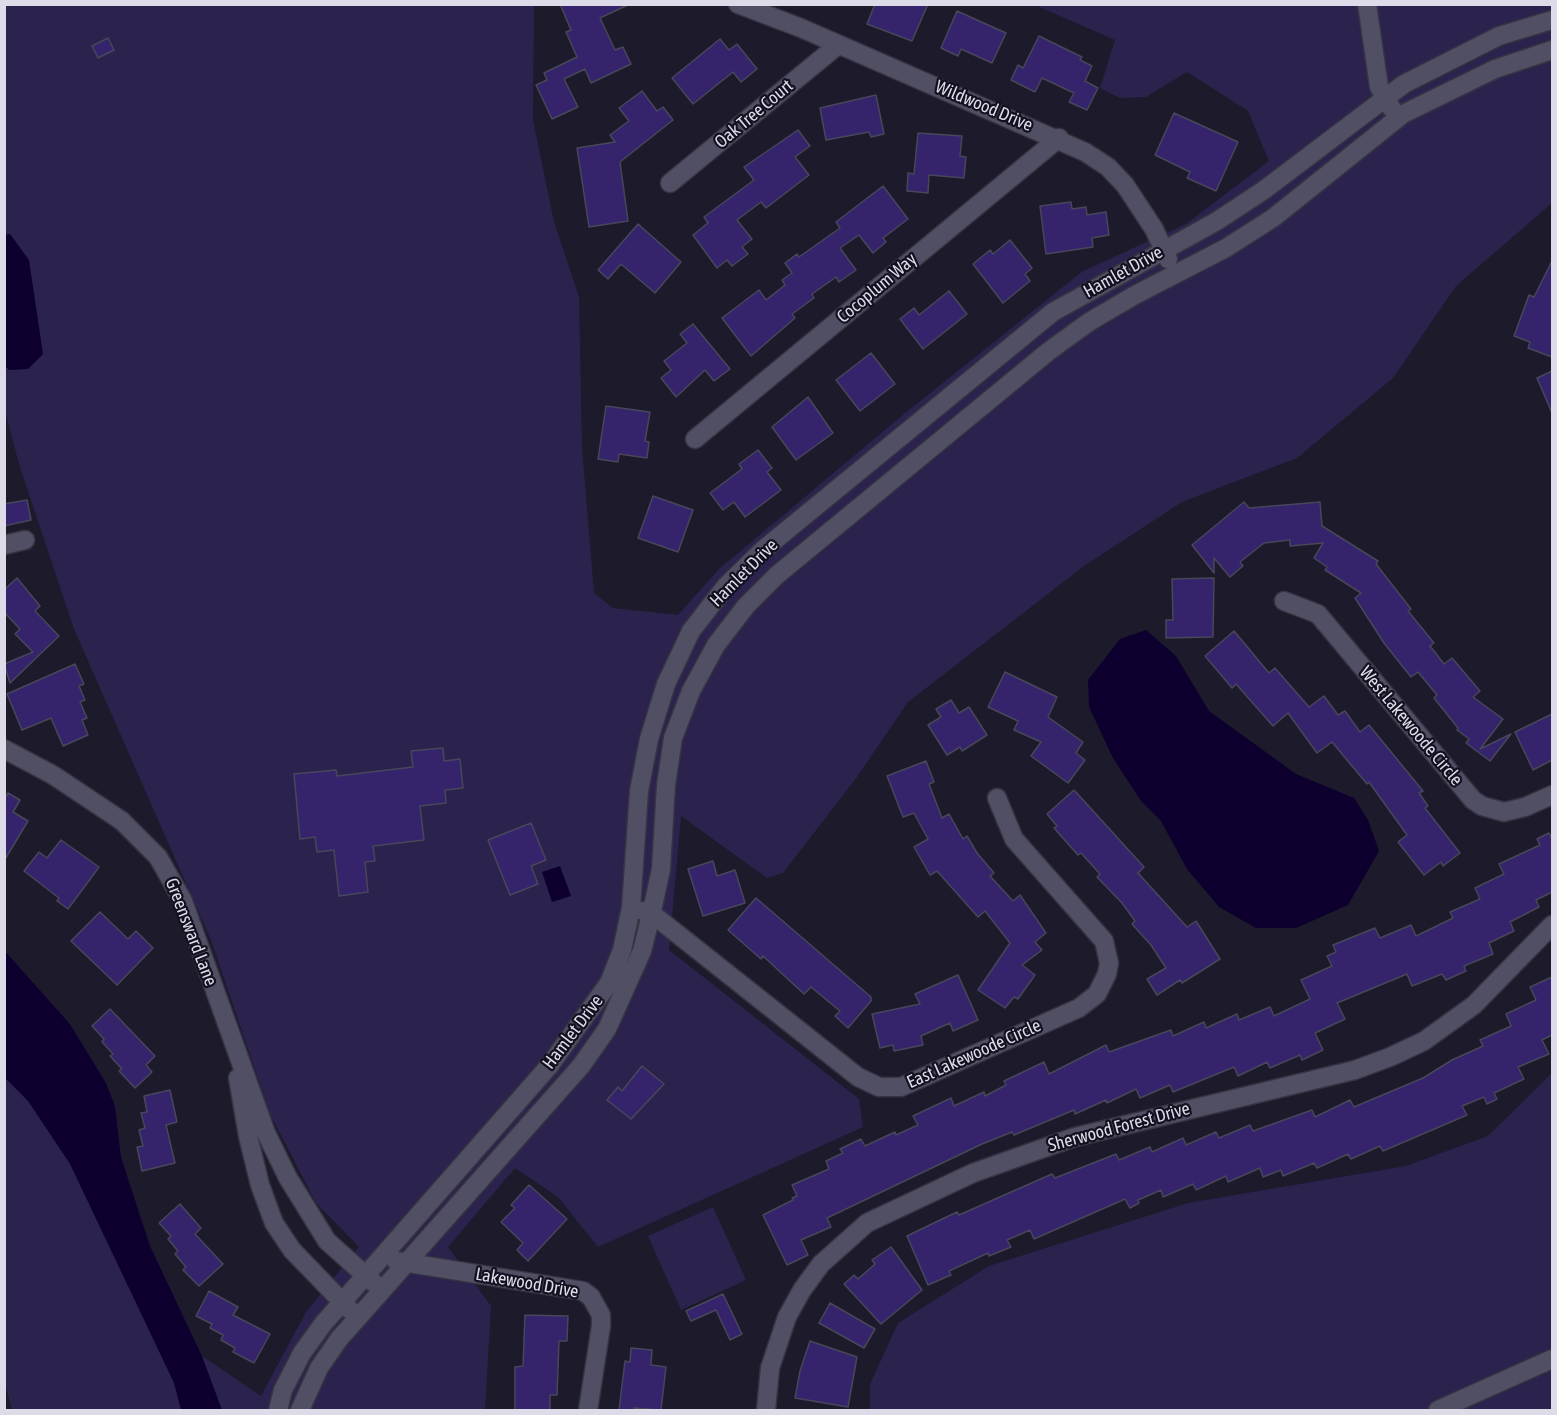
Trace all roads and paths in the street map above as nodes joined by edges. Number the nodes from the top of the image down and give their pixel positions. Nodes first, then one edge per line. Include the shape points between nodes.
1 (738, 4) edge
2 (1367, 4) edge
3 (1552, 20) edge
4 (838, 45) junction
5 (1552, 50) edge
6 (1385, 99) junction
7 (1398, 118) junction
8 (1059, 138) junction
9 (670, 183) dead end
10 (1164, 250) junction
11 (1176, 274) junction
12 (695, 439) dead end
13 (25, 540) dead end
14 (4, 545) edge
15 (1284, 601) dead end
16 (4, 749) edge
17 (1552, 795) edge
18 (997, 798) dead end
19 (631, 908) junction
20 (651, 913) junction
21 (1552, 925) edge
22 (236, 1052) junction
23 (382, 1258) junction
24 (405, 1263) junction
25 (366, 1275) junction
26 (381, 1290) junction
27 (342, 1303) junction
28 (358, 1317) junction
29 (1552, 1359) edge
30 (278, 1410) edge
31 (300, 1410) edge
32 (588, 1410) edge
33 (766, 1410) edge
34 (1438, 1410) edge

1 - 4 street, Wildwood Drive
2 - 6 street via 1378,87
3 - 6 street, Hamlet Drive via 1499,36 1448,60
4 - 8 street, Wildwood Drive
4 - 9 street, Oak Tree Court
5 - 7 street, Hamlet Drive via 1495,69
6 - 7 street
6 - 10 street, Hamlet Drive via 1264,190
7 - 11 street, Hamlet Drive via 1273,218
8 - 10 street, Wildwood Drive via 1100,162 1125,185
8 - 12 street, Cocoplum Way
10 - 11 street, Wildwood Drive
10 - 19 street, Hamlet Drive via 1053,312 764,549 726,586 691,631 666,684 649,739 639,792
11 - 20 street, Hamlet Drive via 1089,322 1049,351 777,575 746,606 716,645 691,691 674,738 666,785 661,869
13 - 14 street
15 - 17 street, West Lakewoode Circle via 1318,614 1473,800 1504,812
16 - 22 street, Greensward Lane via 53,775 122,821 158,857 183,901
18 - 20 street, East Lakewoode Circle via 1014,839 1104,941 1107,974 1097,994 1079,1008 901,1087 879,1087 858,1077
19 - 20 street, East Lakewoode Circle
19 - 23 street, Hamlet Drive via 622,950 609,983 585,1020 543,1074
20 - 24 street, Hamlet Drive via 642,951 626,991 607,1029 581,1066
21 - 33 street, Sherwood Forest Drive via 1474,1005 1424,1041 1390,1058 1355,1070 1064,1140 973,1173 867,1223 820,1264 787,1317 770,1368
22 - 25 street, Greensward Lane via 266,1133 305,1208 327,1241
22 - 27 street, Greensward Lane via 248,1136 274,1223 292,1250
23 - 24 street, Lakewood Drive
23 - 25 street, Hamlet Drive
24 - 26 street, Hamlet Drive
24 - 32 street, Lakewood Drive via 583,1291 591,1297 601,1315 601,1326
25 - 26 street, Greensward Lane
25 - 27 street, Hamlet Drive
26 - 28 street, Hamlet Drive
27 - 28 street, Greensward Lane
27 - 30 street, Hamlet Drive via 302,1353 283,1390
28 - 31 street, Hamlet Drive via 319,1368
29 - 34 street

